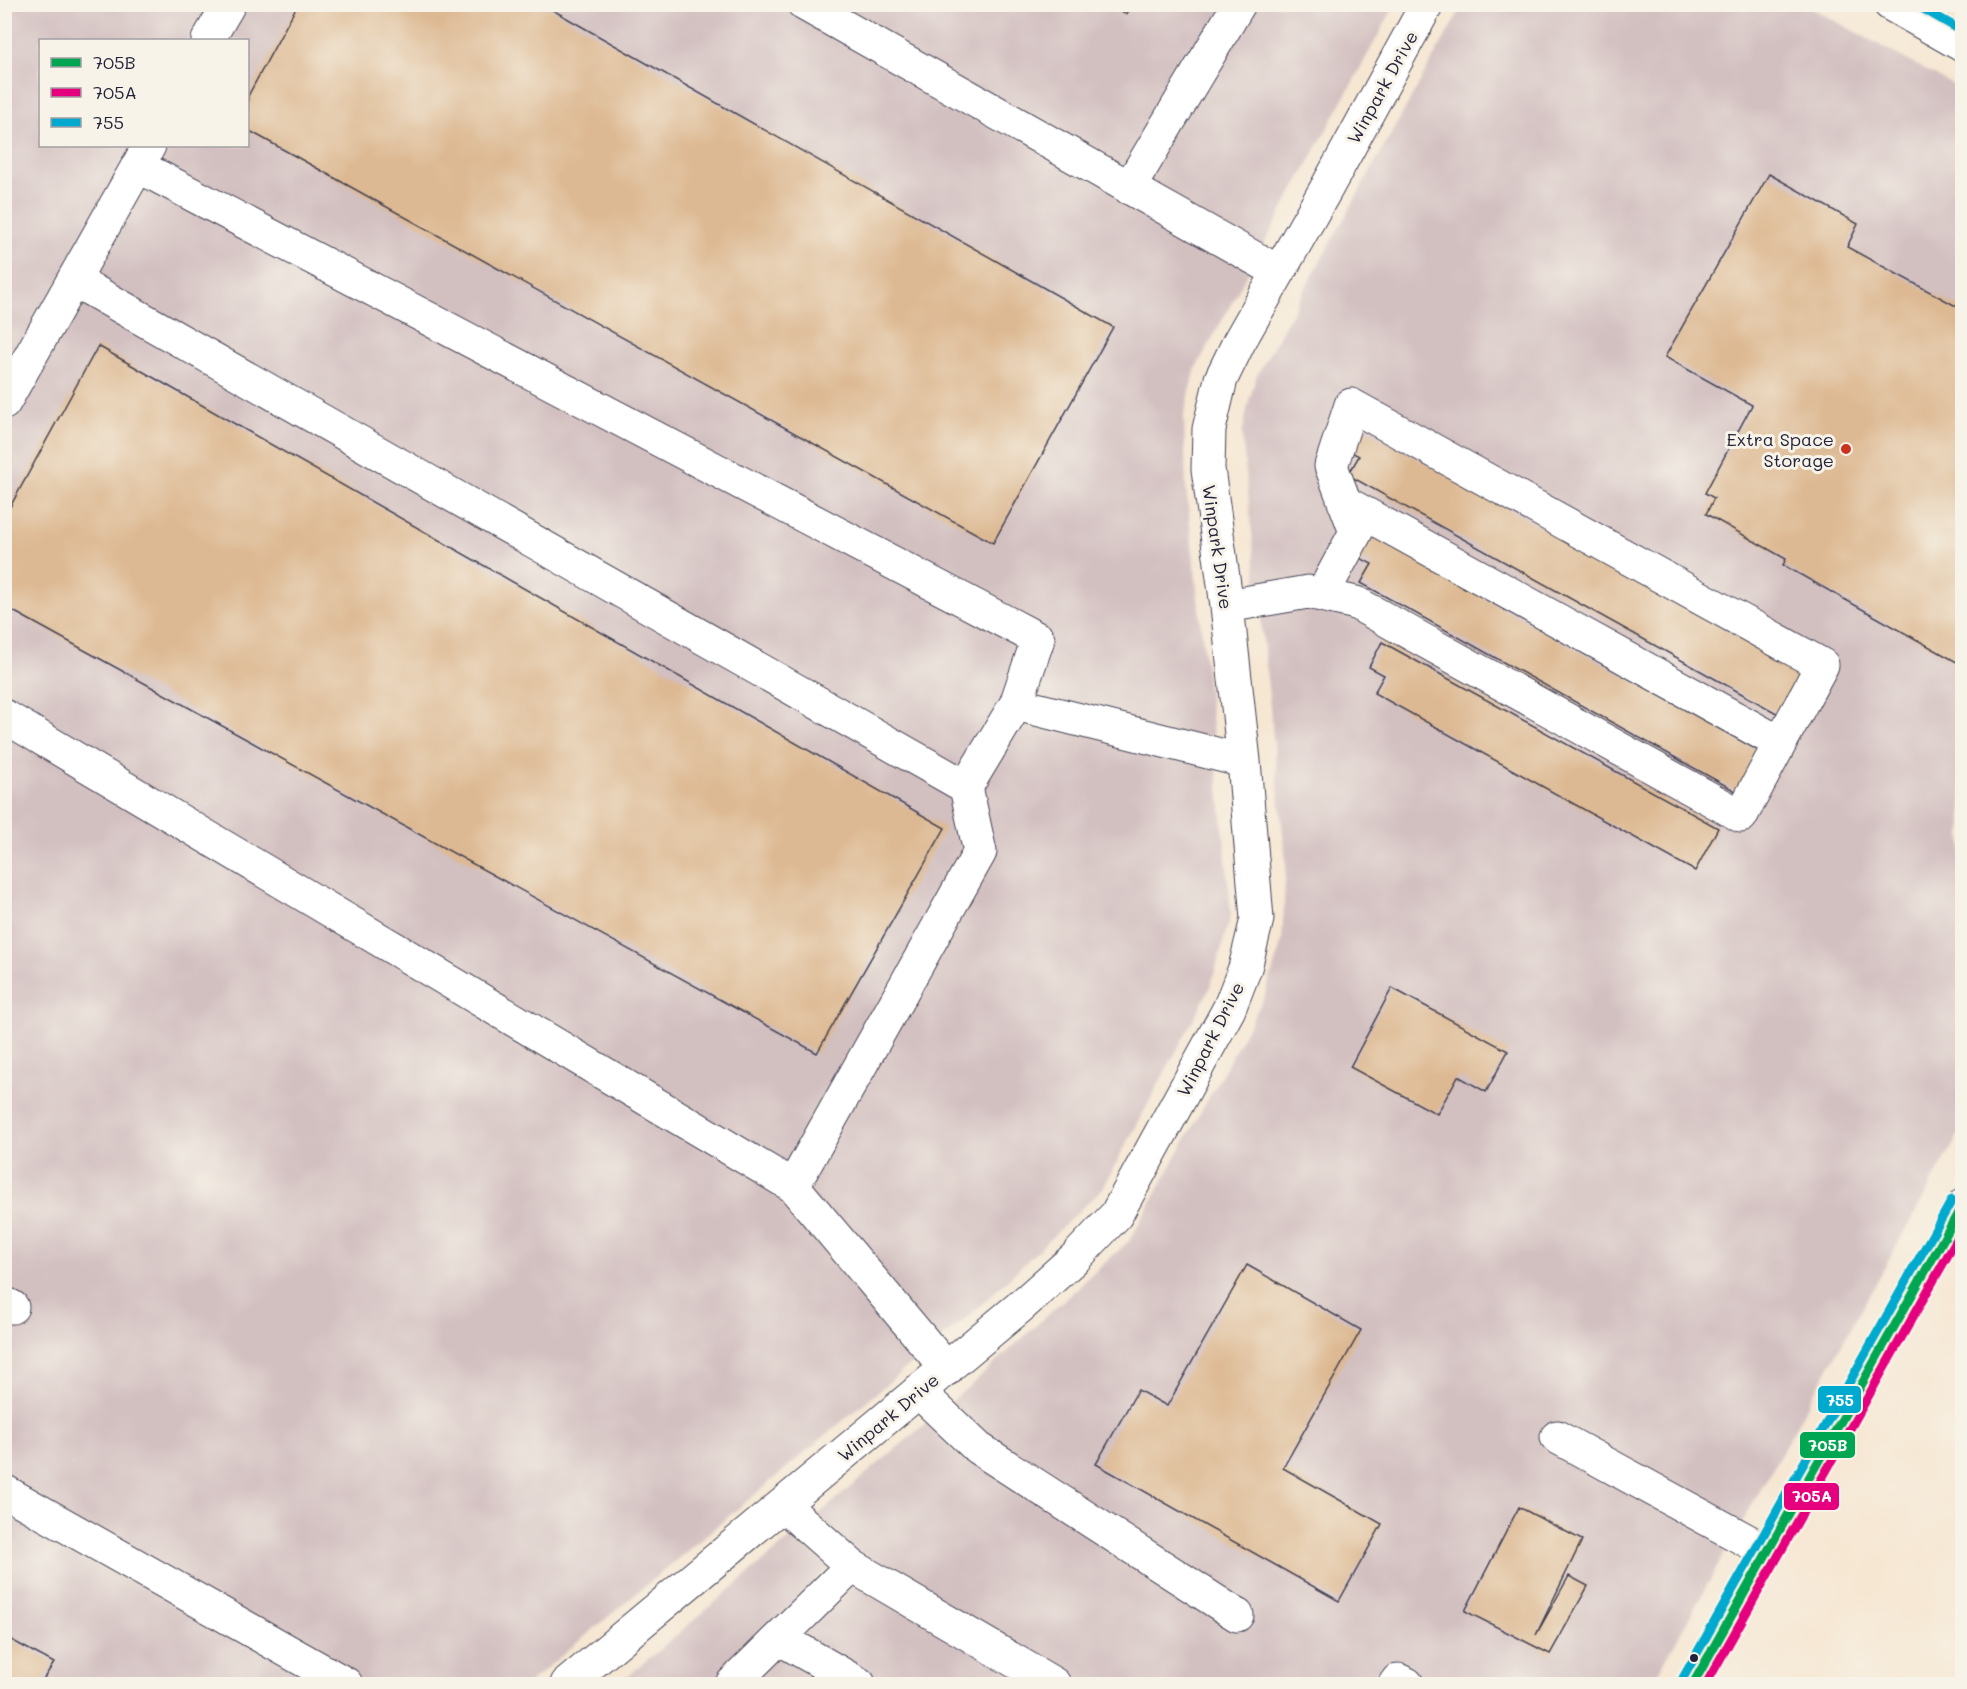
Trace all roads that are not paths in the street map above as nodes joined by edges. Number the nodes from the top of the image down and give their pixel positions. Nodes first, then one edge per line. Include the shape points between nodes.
1 (228, 4) edge
2 (804, 4) edge
3 (1239, 4) edge
4 (1427, 4) edge
5 (1890, 4) edge
6 (209, 39) edge
7 (1962, 45) edge
8 (144, 156) edge
9 (1129, 188) junction
10 (1279, 272) junction
11 (74, 280) junction
12 (4, 404) edge
13 (1344, 502) junction
14 (1322, 596) junction
15 (1227, 606) junction
16 (1016, 704) junction
17 (4, 716) edge
18 (1780, 743) junction
19 (1244, 761) junction
20 (966, 787) junction
21 (793, 1186) junction
22 (1962, 1206) edge
23 (947, 1369) junction
24 (918, 1391) junction
25 (1557, 1437) dead end
26 (4, 1491) edge
27 (783, 1505) junction
28 (1768, 1552) junction
29 (852, 1566) junction
30 (1237, 1615) dead end
31 (779, 1638) junction
32 (585, 1679) edge
33 (346, 1684) edge
34 (732, 1684) edge
35 (859, 1684) edge
36 (1054, 1684) edge
37 (1395, 1684) edge
38 (1407, 1684) edge
39 (1693, 1684) edge

1 - 6 street
2 - 9 street
3 - 9 street
4 - 10 street, Winpark Drive
5 - 7 street
8 - 11 street
8 - 16 street via 1038,639
9 - 10 street
10 - 15 street, Winpark Drive via 1221,380 1209,429 1208,469
11 - 12 street
11 - 20 street
13 - 14 street via 1356,532
13 - 18 street
13 - 18 street via 1330,466 1351,405 1822,665
14 - 15 street via 1308,592
14 - 18 street via 1356,603 1742,816
15 - 19 street, Winpark Drive
16 - 19 street
16 - 20 street
17 - 21 street
19 - 23 street, Winpark Drive via 1257,919 1229,1010 1116,1215 1077,1257
20 - 21 street via 980,852
21 - 23 street
22 - 28 street
23 - 24 street, Winpark Drive
24 - 27 street, Winpark Drive
24 - 30 street via 978,1448
25 - 28 street
26 - 33 street
27 - 29 street
27 - 32 street, Winpark Drive
28 - 39 street
29 - 31 street
29 - 36 street
31 - 34 street
31 - 35 street
37 - 38 street via 1398,1680

